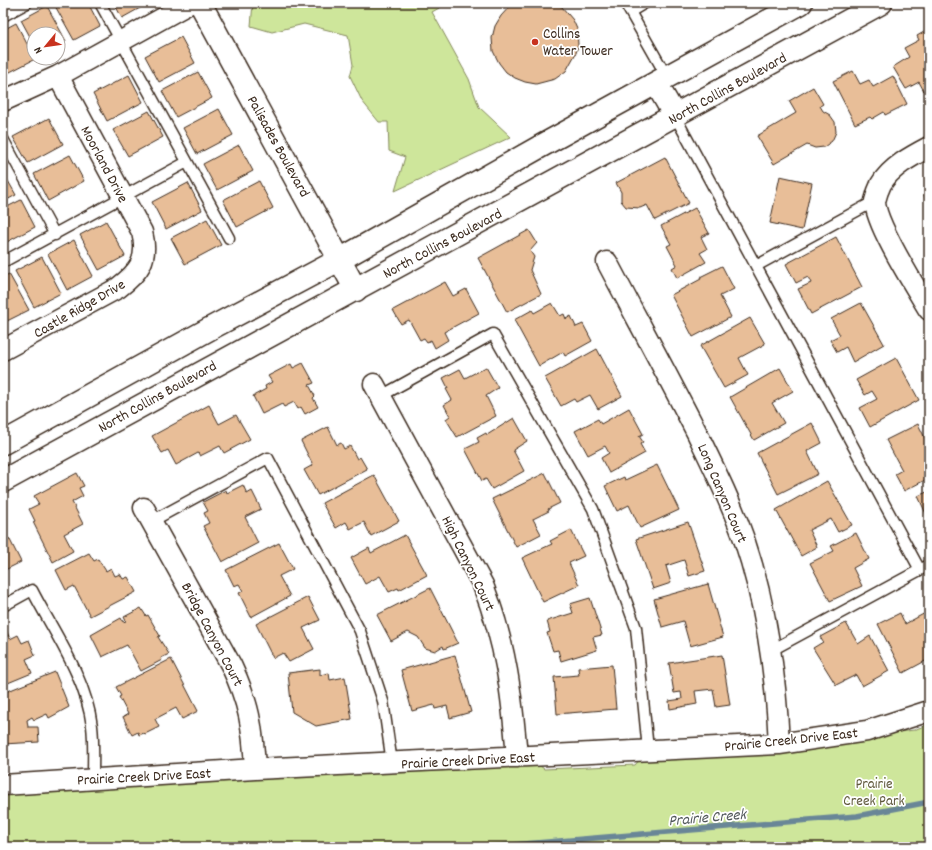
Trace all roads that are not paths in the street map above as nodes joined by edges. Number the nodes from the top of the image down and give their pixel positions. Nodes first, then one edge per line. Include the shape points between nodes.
1 (27, 3) edge
2 (100, 3) edge
3 (190, 3) edge
4 (200, 3) edge
5 (645, 3) edge
6 (801, 3) edge
7 (881, 3) edge
8 (627, 7) edge
9 (3, 16) edge
10 (121, 41) junction
11 (58, 76) junction
12 (662, 80) junction
13 (3, 101) edge
14 (675, 116) junction
15 (3, 140) edge
16 (929, 147) edge
17 (187, 162) junction
18 (123, 197) junction
19 (875, 201) junction
20 (55, 235) junction
21 (229, 238) dead end
22 (144, 254) joint
23 (341, 259) junction
24 (3, 262) edge
25 (607, 262) dead end
26 (756, 266) junction
27 (356, 290) junction
28 (929, 310) edge
29 (3, 350) edge
30 (378, 390) joint
31 (3, 443) edge
32 (3, 481) edge
33 (148, 515) joint
34 (925, 567) edge
35 (3, 606) edge
36 (770, 651) junction
37 (929, 711) edge
38 (778, 744) junction
39 (648, 750) junction
40 (517, 757) junction
41 (392, 763) junction
42 (255, 769) junction
43 (93, 778) junction
44 (3, 785) edge

1 - 9 lane
2 - 10 lane
3 - 10 street
4 - 23 main road, Palisades Boulevard
5 - 8 lane
6 - 12 main road
7 - 14 main road, North Collins Boulevard
8 - 12 lane
10 - 11 street
10 - 17 lane
11 - 13 street
11 - 18 street, Moorland Drive
12 - 14 main road
12 - 23 main road
14 - 26 lane
14 - 27 main road, North Collins Boulevard
15 - 20 lane
16 - 19 street via 889,173 881,184
17 - 18 lane
17 - 21 lane
18 - 20 lane
18 - 22 street, Moorland Drive via 142,232
19 - 26 lane
19 - 28 street via 884,231
20 - 24 lane
22 - 29 street, Castle Ridge Drive via 132,278 118,288
23 - 27 main road, Palisades Boulevard
23 - 31 main road
25 - 36 street, Long Canyon Court via 722,483 746,546
26 - 34 lane
27 - 32 main road, North Collins Boulevard
30 - 39 lane via 493,334 593,509 636,628
30 - 40 street, High Canyon Court via 483,585 508,669
33 - 41 lane via 268,458 360,631 382,701
33 - 42 street, Bridge Canyon Court via 231,665 243,692 254,735
34 - 36 lane
35 - 43 lane via 32,590 75,670 92,726
36 - 38 street, Long Canyon Court via 778,717
37 - 38 street, Prairie Creek Drive East via 867,731
38 - 39 street, Prairie Creek Drive East
39 - 40 street, Prairie Creek Drive East
40 - 41 street, Prairie Creek Drive East
41 - 42 street, Prairie Creek Drive East
42 - 43 street, Prairie Creek Drive East
43 - 44 street, Prairie Creek Drive East

